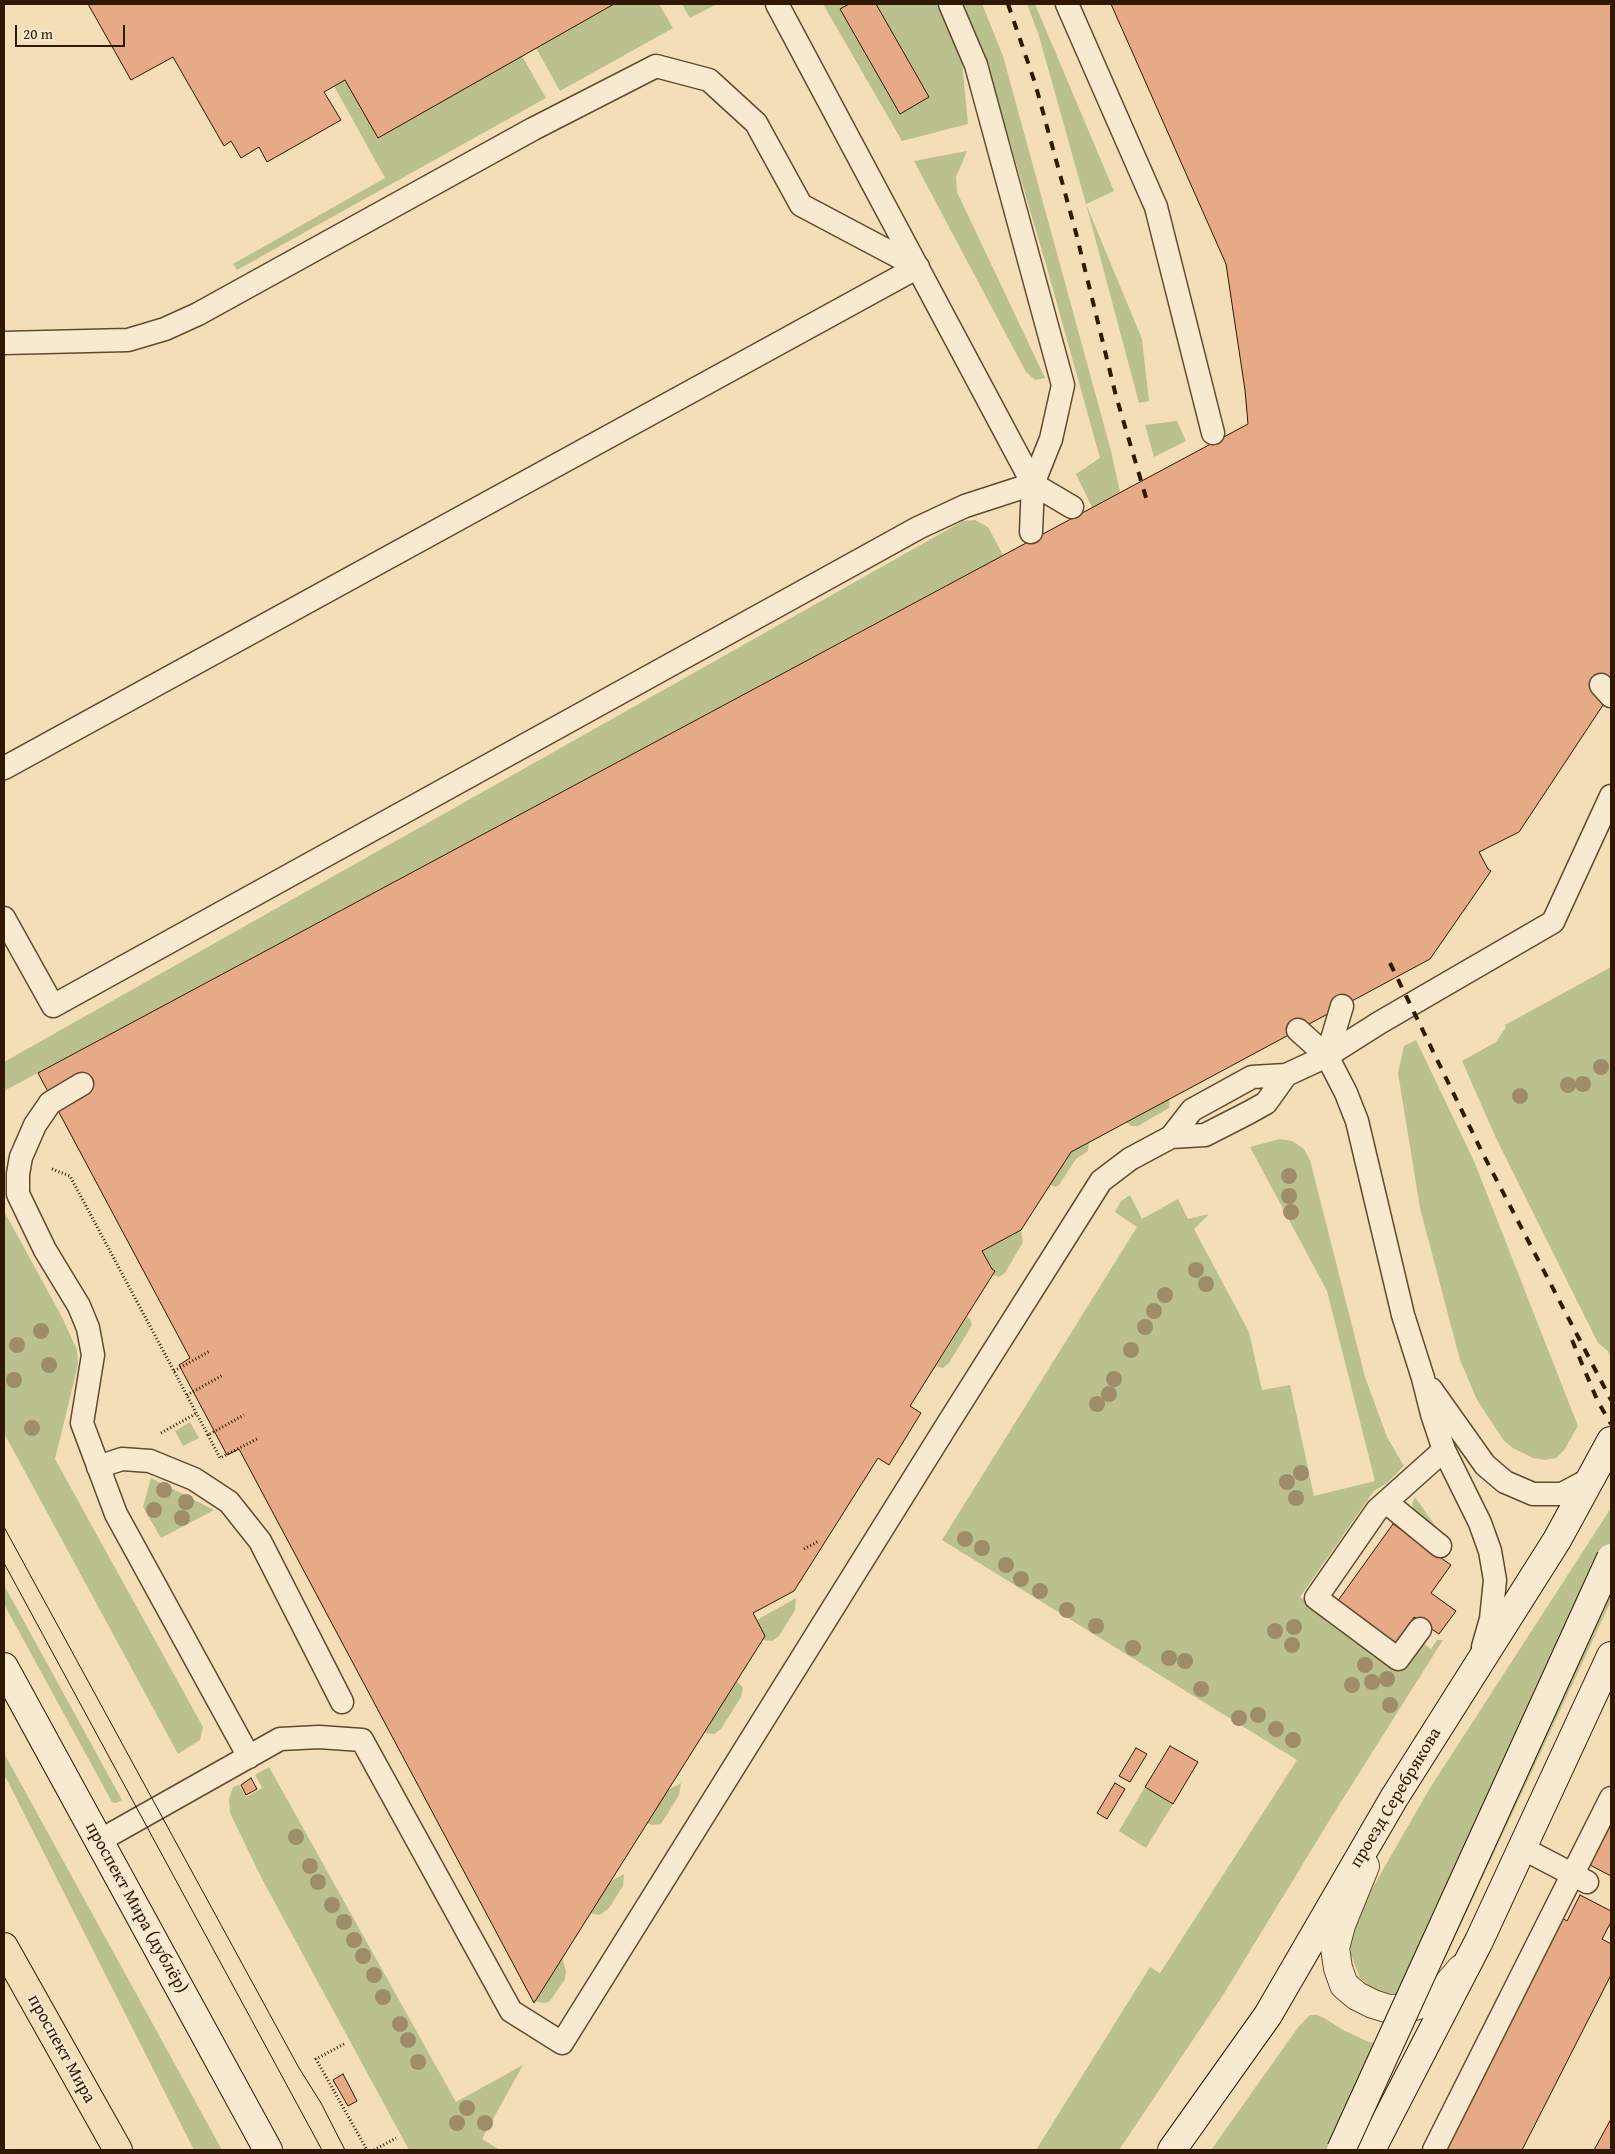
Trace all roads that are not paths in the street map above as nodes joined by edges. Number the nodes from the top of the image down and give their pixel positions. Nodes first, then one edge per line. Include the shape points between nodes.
1 (777, 4) edge
2 (950, 4) edge
3 (1067, 4) edge
4 (918, 267) junction
5 (4, 343) edge
6 (1213, 433) dead end
7 (1033, 484) junction
8 (1072, 507) dead end
9 (1031, 532) dead end
10 (4, 768) edge
11 (1611, 796) edge
12 (4, 918) edge
13 (1342, 1006) dead end
14 (1298, 1030) dead end
15 (1327, 1056) junction
16 (82, 1084) dead end
17 (1423, 1378) junction
18 (1611, 1441) edge
19 (1444, 1450) junction
20 (98, 1467) junction
21 (1592, 1478) junction
22 (1386, 1502) junction
23 (1440, 1546) dead end
24 (1611, 1558) edge
25 (1420, 1629) dead end
26 (1611, 1656) edge
27 (1479, 1663) junction
28 (4, 1667) edge
29 (342, 1702) dead end
30 (249, 1757) junction
31 (1394, 1798) junction
32 (1611, 1798) edge
33 (99, 1841) junction
34 (1522, 1848) junction
35 (1580, 1878) junction
36 (1479, 1941) junction
37 (4, 1947) edge
38 (118, 2150) edge
39 (268, 2150) edge
40 (1172, 2150) edge
41 (1341, 2150) edge
42 (1371, 2150) edge
43 (1434, 2150) edge

1 - 4 lane
2 - 7 lane via 976,65 1063,385 1051,439
3 - 6 lane via 1156,208
4 - 5 lane via 801,205 756,122 710,80 656,66 533,129 198,314 165,329 128,340
4 - 7 lane
4 - 10 lane
7 - 8 lane
7 - 9 lane
7 - 12 lane via 965,506 918,528 53,1006
11 - 15 lane via 1553,922
13 - 15 lane
14 - 15 lane
15 - 17 lane via 1358,1121 1402,1315
15 - 30 lane via 1286,1075 1266,1103 1205,1135 1171,1137 1130,1159 1102,1181 562,2043 511,2011 362,1740 280,1739
16 - 20 lane via 50,1103 35,1125 21,1157 18,1194 88,1328 92,1355 82,1423
17 - 19 lane
17 - 21 lane via 1485,1465 1505,1482 1533,1494 1562,1494
18 - 21 main road, проезд Серебрякова
19 - 22 lane
19 - 27 lane via 1480,1523 1495,1580 1491,1619
20 - 29 lane via 122,1459 150,1461 194,1478 229,1502 260,1541
20 - 30 lane via 116,1514
21 - 27 main road, проезд Серебрякова
22 - 23 lane
22 - 25 lane via 1377,1510 1316,1598 1398,1659
24 - 41 main road, bridge
26 - 34 main road
27 - 31 main road, проезд Серебрякова
28 - 33 main road, проспект Мира (дублёр)
30 - 33 lane
31 - 36 main road via 1341,1925 1335,1948 1344,1985 1357,1996 1389,2009 1422,2004 1442,1991
31 - 40 main road, проезд Серебрякова via 1268,2015
32 - 35 lane
33 - 39 main road, проспект Мира (дублёр)
34 - 35 lane
34 - 36 main road
35 - 43 lane
36 - 42 main road
37 - 38 main road, проспект Мира

